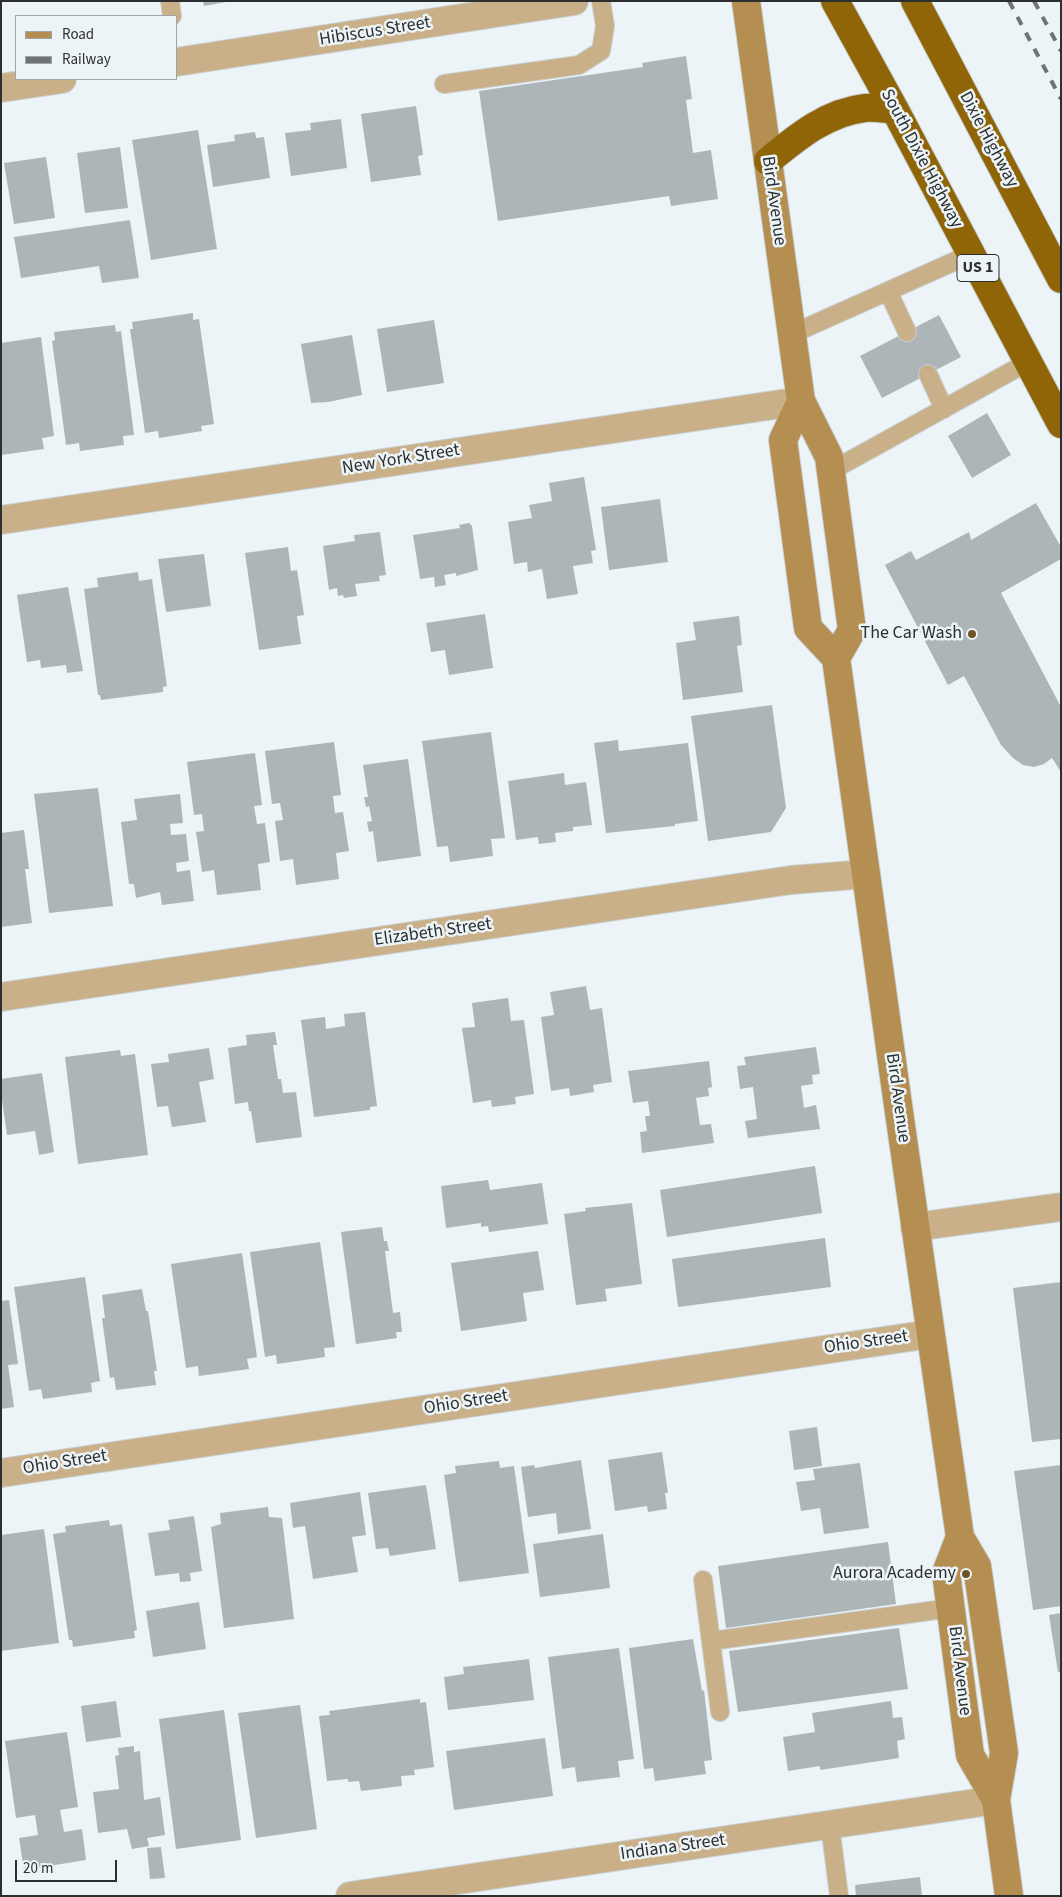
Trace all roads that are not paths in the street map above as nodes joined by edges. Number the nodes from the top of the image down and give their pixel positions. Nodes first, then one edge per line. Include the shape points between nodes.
1 (170, 1) edge
2 (574, 1) edge
3 (601, 1) edge
4 (746, 1) edge
5 (836, 1) edge
6 (915, 1) edge
7 (172, 15) edge
8 (178, 59) edge
9 (55, 80) edge
10 (444, 84) dead end
11 (1, 88) edge
12 (895, 110) junction
13 (768, 161) junction
14 (971, 254) junction
15 (1061, 279) edge
16 (888, 291) junction
17 (906, 332) dead end
18 (792, 334) junction
19 (1028, 362) junction
20 (928, 374) dead end
21 (802, 401) junction
22 (944, 409) junction
23 (1061, 424) edge
24 (831, 471) junction
25 (1, 520) edge
26 (836, 658) junction
27 (866, 874) junction
28 (1, 997) edge
29 (1061, 1207) edge
30 (915, 1227) junction
31 (930, 1334) junction
32 (1, 1473) edge
33 (960, 1537) junction
34 (703, 1580) dead end
35 (951, 1608) junction
36 (711, 1641) junction
37 (720, 1712) dead end
38 (996, 1800) junction
39 (830, 1825) junction
40 (350, 1896) edge
41 (839, 1896) edge
42 (1010, 1896) edge

1 - 7 lane
2 - 8 street, Hibiscus Street
3 - 10 lane via 605,26 601,51 579,65
4 - 13 street, Bird Avenue
5 - 12 highway, South Dixie Highway / US 1
6 - 15 highway, Dixie Highway
9 - 11 street
12 - 13 highway via 866,108 842,113 797,137
12 - 14 highway, South Dixie Highway / US 1
13 - 18 street, Bird Avenue
14 - 16 lane
14 - 19 highway, South Dixie Highway / US 1
16 - 17 lane
16 - 18 lane
18 - 21 street, Bird Avenue
19 - 22 lane
19 - 23 highway, South Dixie Highway / US 1
20 - 22 lane
21 - 24 street, Bird Avenue via 828,457
21 - 25 street, New York Street
21 - 26 street via 783,440 808,628
22 - 24 lane
24 - 26 street, Bird Avenue via 852,630
26 - 27 street, Bird Avenue
27 - 28 street, Elizabeth Street via 791,880
27 - 30 street, Bird Avenue
29 - 30 street
30 - 31 street, Bird Avenue
31 - 32 street, Ohio Street
31 - 33 street, Bird Avenue
33 - 35 street, Bird Avenue via 946,1573
33 - 38 street, Bird Avenue via 977,1566 1004,1753
34 - 36 lane
35 - 36 lane
35 - 38 street, Bird Avenue via 970,1755
36 - 37 lane
38 - 39 street, Indiana Street
38 - 42 street, Bird Avenue
39 - 40 street, Indiana Street
39 - 41 lane

